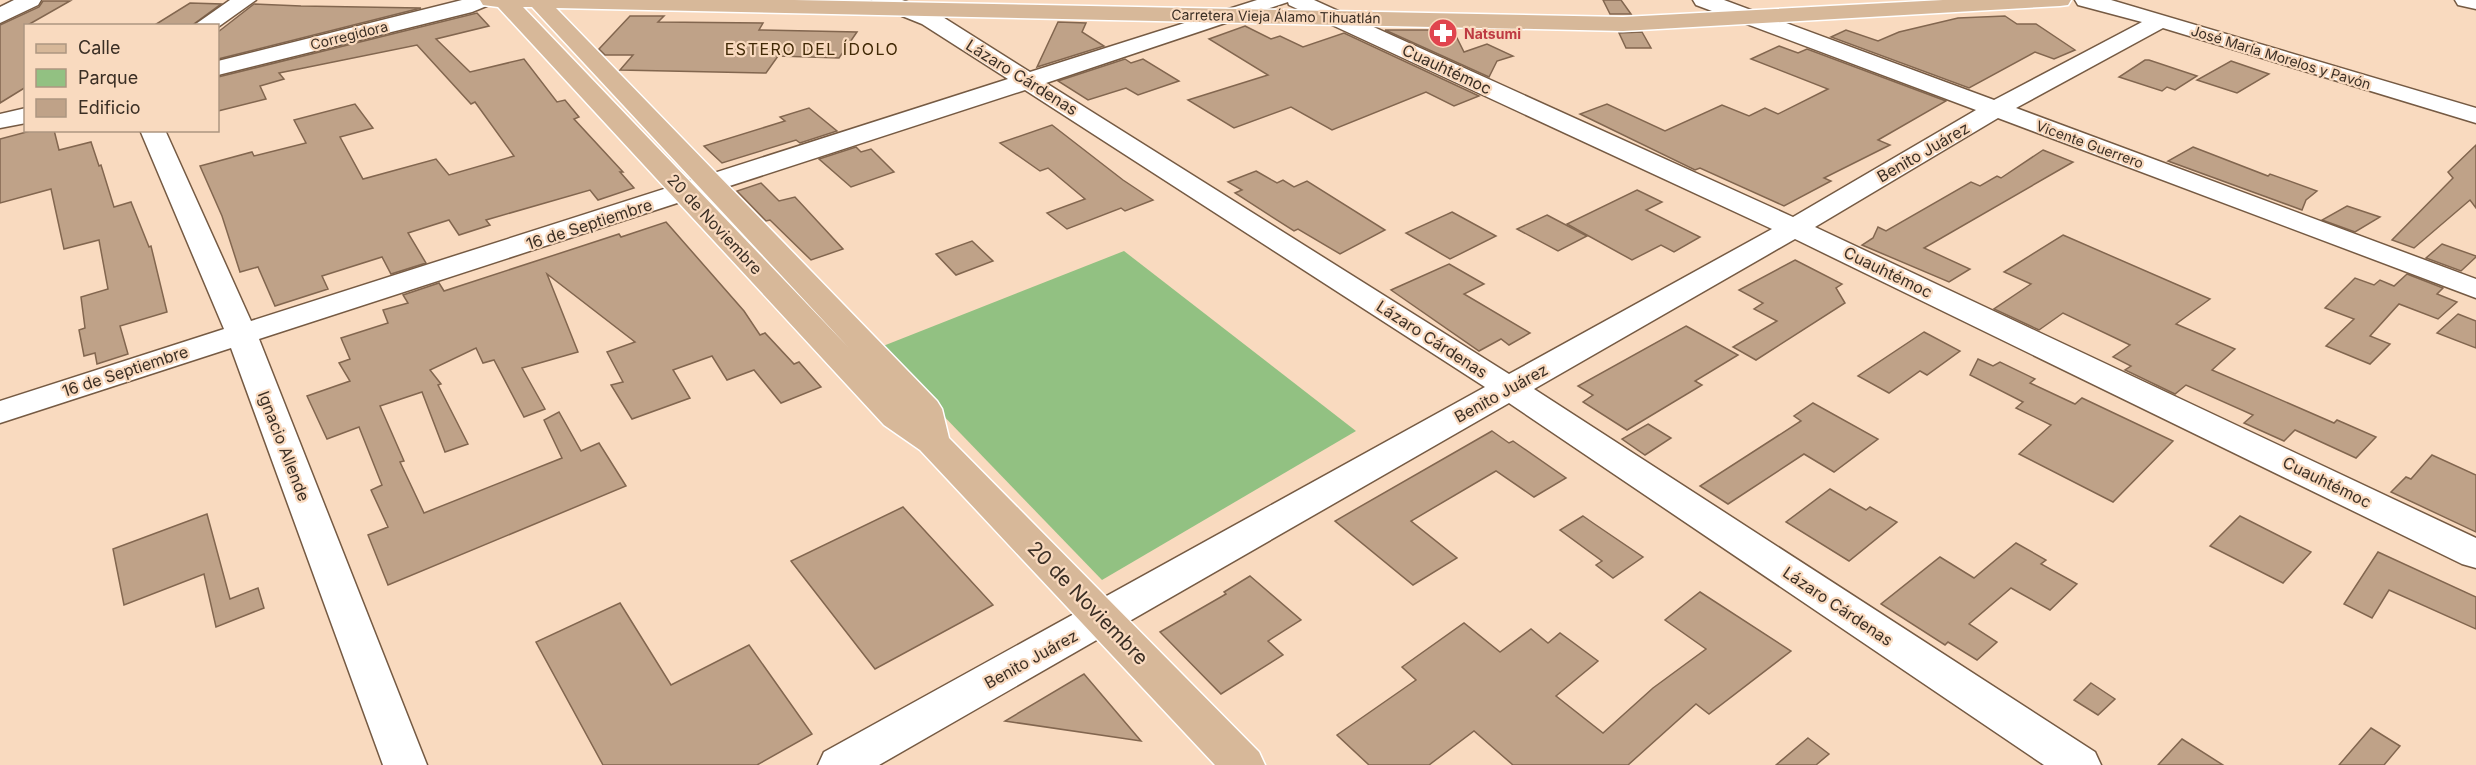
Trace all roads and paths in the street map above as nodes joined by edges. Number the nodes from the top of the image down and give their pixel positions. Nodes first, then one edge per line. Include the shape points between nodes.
1 (30, 0) edge
2 (496, 0) edge
3 (1127, 0) edge
4 (1908, 0) edge
5 (2060, 0) edge
6 (2085, 0) edge
7 (2466, 0) edge
8 (540, 1) edge
9 (235, 2) edge
10 (1288, 2) edge
11 (888, 3) edge
12 (2476, 3) edge
13 (1727, 8) edge
14 (927, 9) edge
15 (1233, 15) junction
16 (0, 16) edge
17 (1334, 17) junction
18 (2161, 20) junction
19 (207, 24) edge
20 (219, 68) edge
21 (610, 77) junction
22 (1030, 81) junction
23 (583, 85) junction
24 (1996, 109) junction
25 (24, 115) edge
26 (2476, 116) edge
27 (0, 121) edge
28 (153, 132) edge
29 (699, 189) junction
30 (1794, 228) junction
31 (2476, 289) edge
32 (241, 333) junction
33 (1509, 388) junction
34 (0, 412) edge
35 (2476, 554) edge
36 (1103, 619) junction
37 (405, 765) edge
38 (840, 765) edge
39 (1243, 765) edge
40 (2079, 765) edge

1 - 16 street
2 - 8 main road
2 - 20 street, Corregidora
2 - 23 main road, 20 de Noviembre
3 - 10 main road, Carretera Vieja Álamo Tihuatlán
4 - 13 main road, Carretera Vieja Álamo Tihuatlán
5 - 13 main road, Carretera Vieja Álamo Tihuatlán
6 - 18 street, José María Morelos y Pavón
7 - 12 street
8 - 11 main road
8 - 21 main road, 20 de Noviembre
9 - 19 street
10 - 13 main road, Carretera Vieja Álamo Tihuatlán via 1613,12
10 - 15 street, 16 de Septiembre
10 - 17 street, Cuauhtémoc
11 - 14 street, Lázaro Cárdenas
13 - 17 main road, Carretera Vieja Álamo Tihuatlán via 1623,24
13 - 24 street, Vicente Guerrero
14 - 15 main road, Carretera Vieja Álamo Tihuatlán
14 - 22 street, Lázaro Cárdenas
15 - 17 main road, Carretera Vieja Álamo Tihuatlán
15 - 22 street, 16 de Septiembre
17 - 30 street, Cuauhtémoc
18 - 24 street, Benito Juárez
18 - 26 street, José María Morelos y Pavón
21 - 23 street
21 - 29 main road, 20 de Noviembre
22 - 29 street, 16 de Septiembre
22 - 33 street, Lázaro Cárdenas
23 - 29 main road, 20 de Noviembre
24 - 30 street, Benito Juárez
24 - 31 street, Vicente Guerrero
25 - 27 street
28 - 32 street, Ignacio Allende
29 - 32 street, 16 de Septiembre
29 - 36 main road, 20 de Noviembre via 896,417 932,441
30 - 33 street, Benito Juárez
30 - 35 street, Cuauhtémoc
32 - 34 street, 16 de Septiembre
32 - 37 street, Ignacio Allende
33 - 36 street, Benito Juárez
33 - 40 street, Lázaro Cárdenas
36 - 38 street, Benito Juárez
36 - 39 main road, 20 de Noviembre

